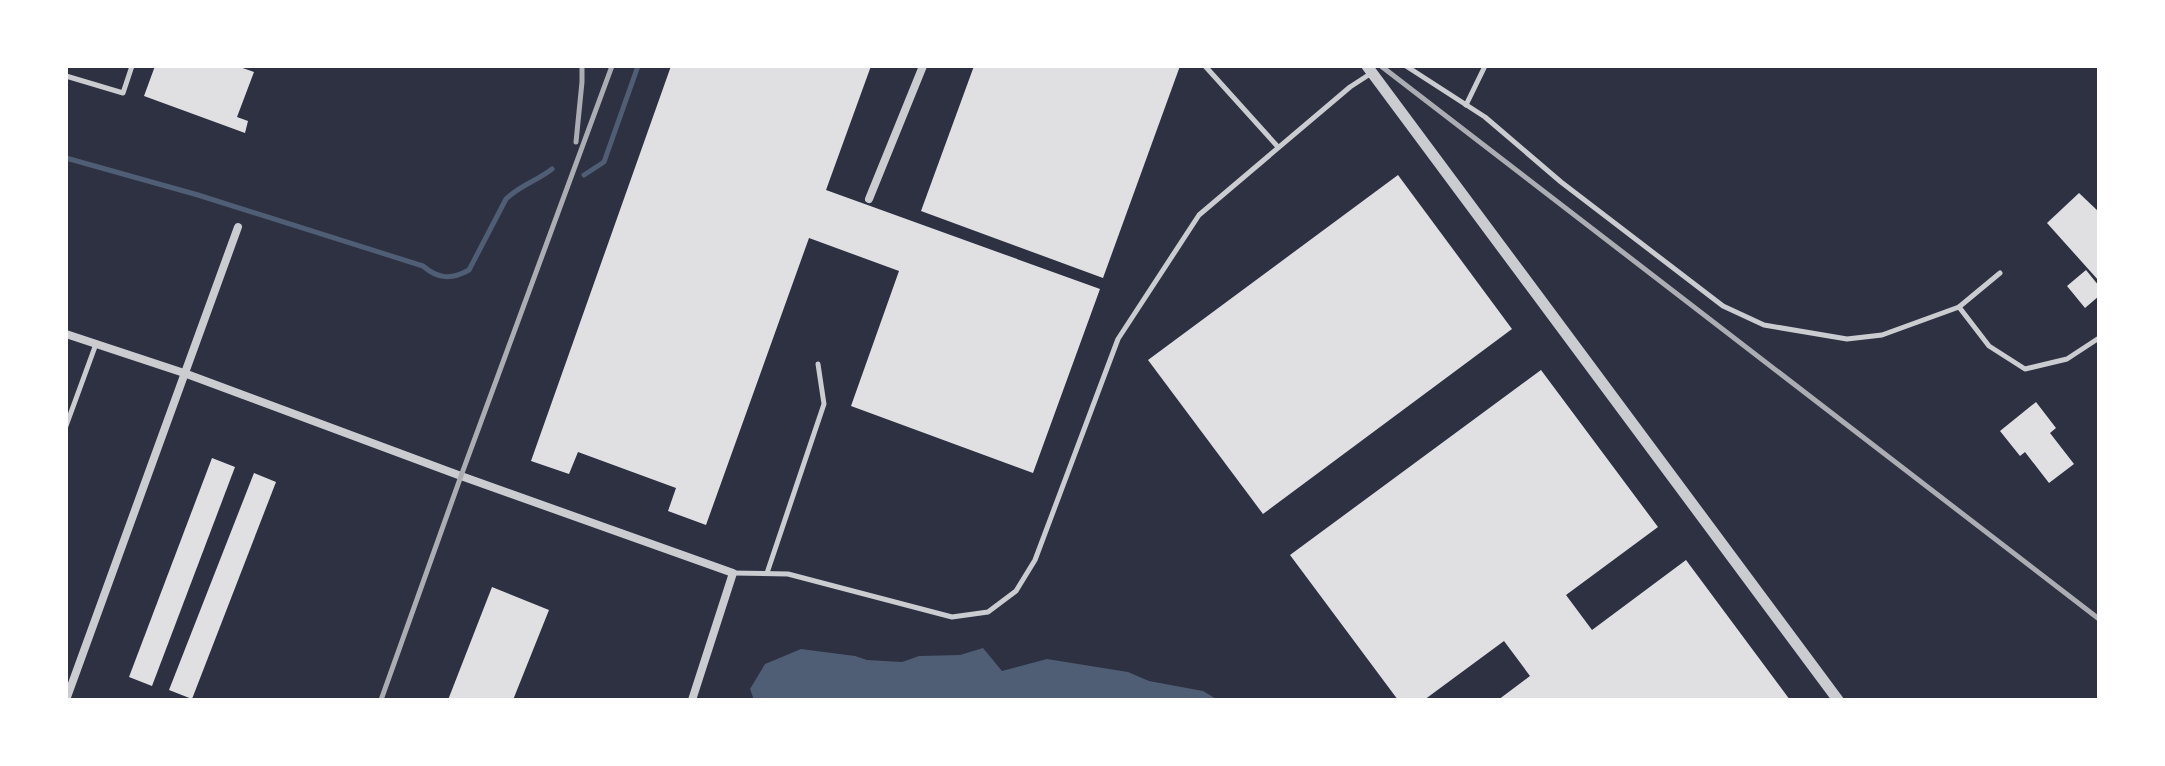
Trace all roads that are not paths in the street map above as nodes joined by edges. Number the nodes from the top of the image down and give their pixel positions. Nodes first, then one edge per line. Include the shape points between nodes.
1 (132, 66) edge
2 (923, 66) edge
3 (1205, 66) edge
4 (1406, 66) edge
5 (1485, 66) edge
6 (1369, 69) edge
7 (66, 76) edge
8 (1466, 105) junction
9 (1278, 147) junction
10 (869, 199) dead end
11 (238, 227) dead end
12 (2000, 273) dead end
13 (1959, 307) junction
14 (66, 334) edge
15 (2099, 338) edge
16 (96, 344) junction
17 (818, 364) dead end
18 (184, 373) junction
19 (68, 411) edge
20 (66, 426) edge
21 (733, 573) junction
22 (767, 573) junction
23 (66, 700) edge
24 (692, 700) edge
25 (1838, 700) edge

1 - 7 lane via 123,93
2 - 10 street
3 - 9 lane
4 - 8 lane
5 - 8 lane
6 - 9 lane
6 - 25 street
8 - 13 lane via 1723,306 1764,325 1847,339 1882,335
9 - 22 lane via 1199,215 1118,339 1035,560 1016,591 988,612 952,617
11 - 18 street
12 - 13 lane
13 - 15 lane via 1989,346 2025,369 2067,359
14 - 16 street
16 - 18 street
16 - 19 lane
17 - 22 lane via 824,404
18 - 21 street
18 - 23 street
19 - 20 lane
21 - 22 lane
21 - 24 street

